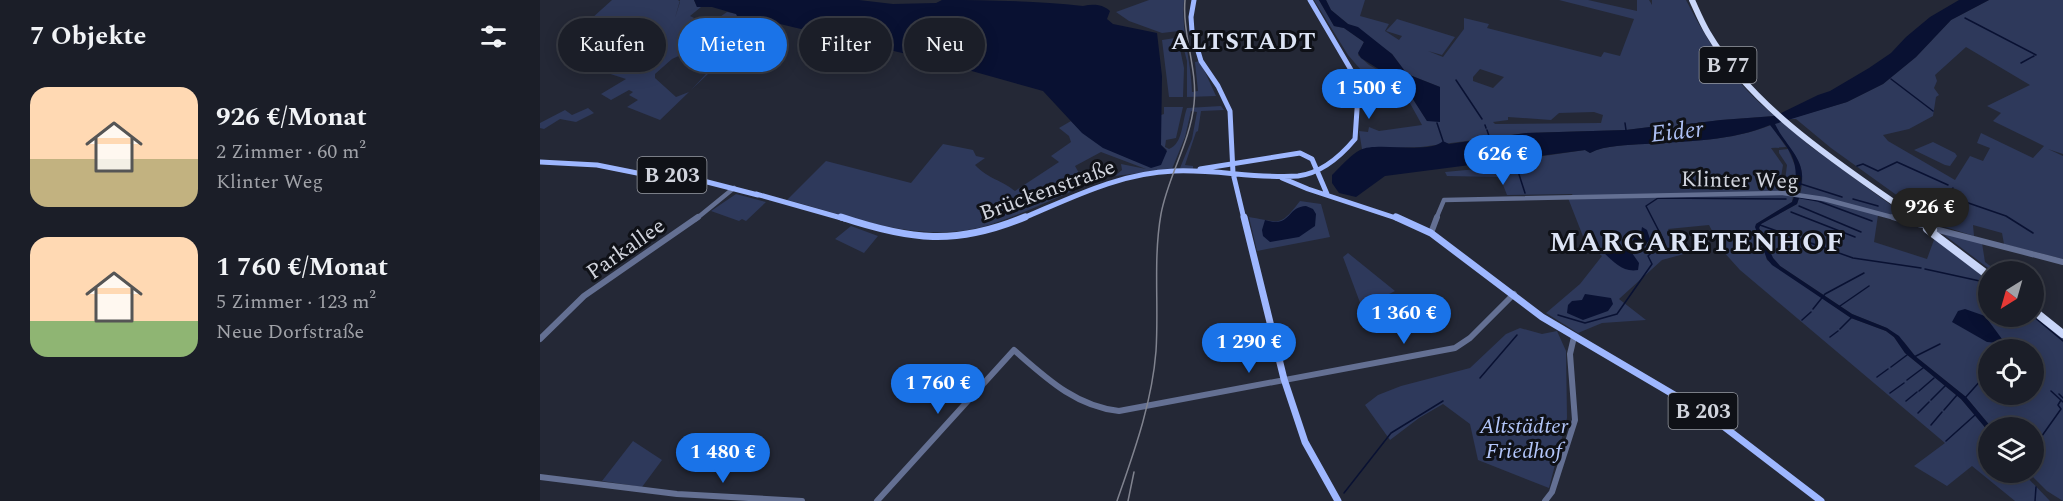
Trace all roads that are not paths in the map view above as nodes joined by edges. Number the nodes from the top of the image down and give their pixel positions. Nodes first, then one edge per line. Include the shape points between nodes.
1 (1691, 0) edge
2 (1196, 1) edge
3 (1312, 3) edge
4 (1231, 153) junction
5 (1309, 156) junction
6 (1334, 159) junction
7 (540, 162) edge
8 (1245, 162) junction
9 (1217, 167) junction
10 (1188, 171) junction
11 (1238, 171) junction
12 (1317, 174) junction
13 (1275, 176) junction
14 (734, 188) junction
15 (1237, 188) junction
16 (1329, 196) junction
17 (1431, 233) junction
18 (2063, 262) edge
19 (1978, 266) edge
20 (1514, 294) junction
21 (2044, 317) edge
22 (2063, 332) edge
23 (1574, 337) junction
24 (540, 339) edge
25 (1284, 379) junction
26 (540, 477) edge
27 (802, 501) edge
28 (877, 501) edge
29 (1338, 501) edge
30 (1545, 501) edge
31 (1821, 501) edge

1 - 19 highway, B 77 via 1722,54 1769,106
2 - 4 main road via 1192,8 1193,37 1201,61 1230,111
3 - 6 main road via 1351,69 1358,91 1356,135
4 - 8 main road
4 - 9 main road
4 - 11 main road
5 - 6 main road via 1323,163
5 - 8 main road, B 203 via 1300,153
5 - 12 main road
6 - 12 main road
7 - 14 main road, B 203 via 680,175
8 - 11 main road, B 203
8 - 11 main road
9 - 10 main road, Brückenstraße / B 203
9 - 11 main road, Brückenstraße / B 203
10 - 11 main road, Brückenstraße / B 203
10 - 14 main road, Brückenstraße / B 203 via 1160,172 1113,182 1015,222 954,237 918,237
11 - 13 main road, B 203
11 - 15 main road
11 - 15 main road
12 - 13 main road
12 - 16 main road via 1319,184
13 - 16 main road, B 203
14 - 24 street, Parkallee via 579,301
15 - 25 main road
16 - 17 main road, B 203 via 1386,213
17 - 18 street, Klinter Weg via 1444,200 1792,194
17 - 20 main road, B 203
20 - 23 main road, B 203
20 - 25 street via 1455,348
21 - 22 highway
23 - 30 street via 1570,354 1575,420 1552,492
23 - 31 main road, B 203 via 1710,416
25 - 28 street via 1128,410 1098,409 1075,399 1014,350
25 - 29 main road via 1305,442
26 - 27 street via 677,494

